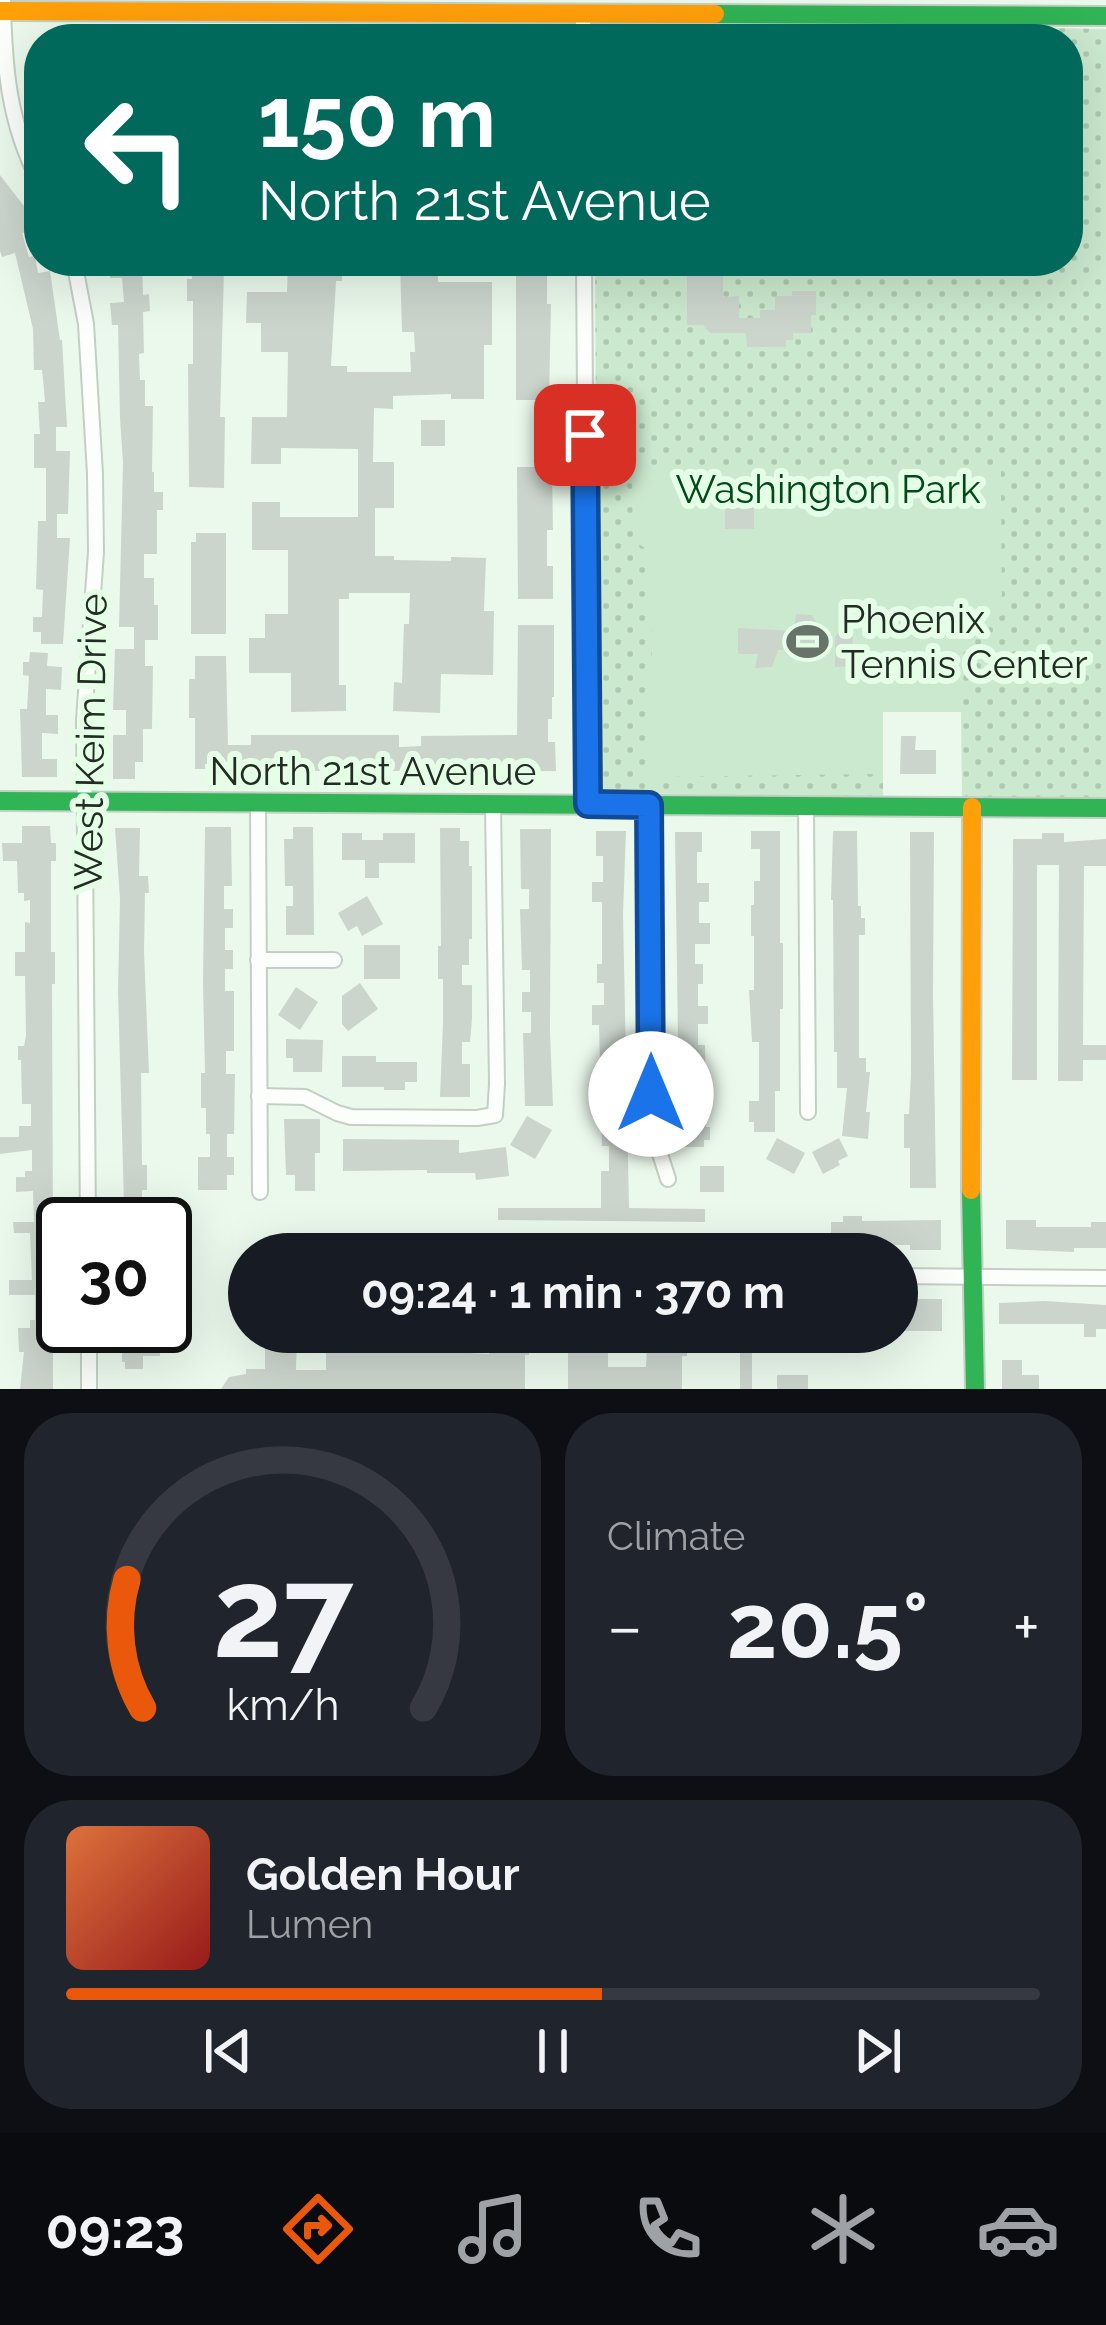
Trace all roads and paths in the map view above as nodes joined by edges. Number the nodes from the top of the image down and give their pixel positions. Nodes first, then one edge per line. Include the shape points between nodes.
1 (172, 6) edge
2 (400, 6) edge
3 (738, 7) edge
4 (2, 8) edge
5 (964, 8) edge
6 (583, 14) junction
7 (1106, 16) edge
8 (583, 24) edge
9 (24, 145) edge
10 (77, 276) edge
11 (584, 276) edge
12 (0, 801) edge
13 (85, 802) junction
14 (257, 804) junction
15 (493, 804) junction
16 (588, 804) junction
17 (649, 805) junction
18 (806, 806) junction
19 (972, 807) junction
20 (1106, 808) edge
21 (258, 960) junction
22 (334, 960) dead end
23 (259, 1096) junction
24 (808, 1112) dead end
25 (668, 1179) dead end
26 (260, 1192) dead end
27 (88, 1197) edge
28 (918, 1276) edge
29 (973, 1277) junction
30 (1106, 1278) edge
31 (89, 1353) edge
32 (89, 1389) edge
33 (975, 1389) edge

1 - 2 street
1 - 4 street
2 - 6 street
3 - 5 street
3 - 6 street
4 - 9 street via 8,93
5 - 7 street
6 - 8 street
10 - 13 street, West Keim Drive via 95,474
11 - 16 street
12 - 13 street, North 21st Avenue
13 - 14 street, North 21st Avenue
13 - 27 street, West Keim Drive
14 - 15 street, North 21st Avenue
14 - 21 street
15 - 16 street, North 21st Avenue
15 - 23 street via 495,1114 351,1117 305,1097
16 - 17 street, North 21st Avenue
17 - 18 street, North 21st Avenue
17 - 25 street via 651,1115
18 - 19 street, North 21st Avenue
18 - 24 street
19 - 20 street, North 21st Avenue
19 - 29 street
21 - 22 street
21 - 23 street
23 - 26 street
28 - 29 street
29 - 30 street
29 - 33 street
31 - 32 street

